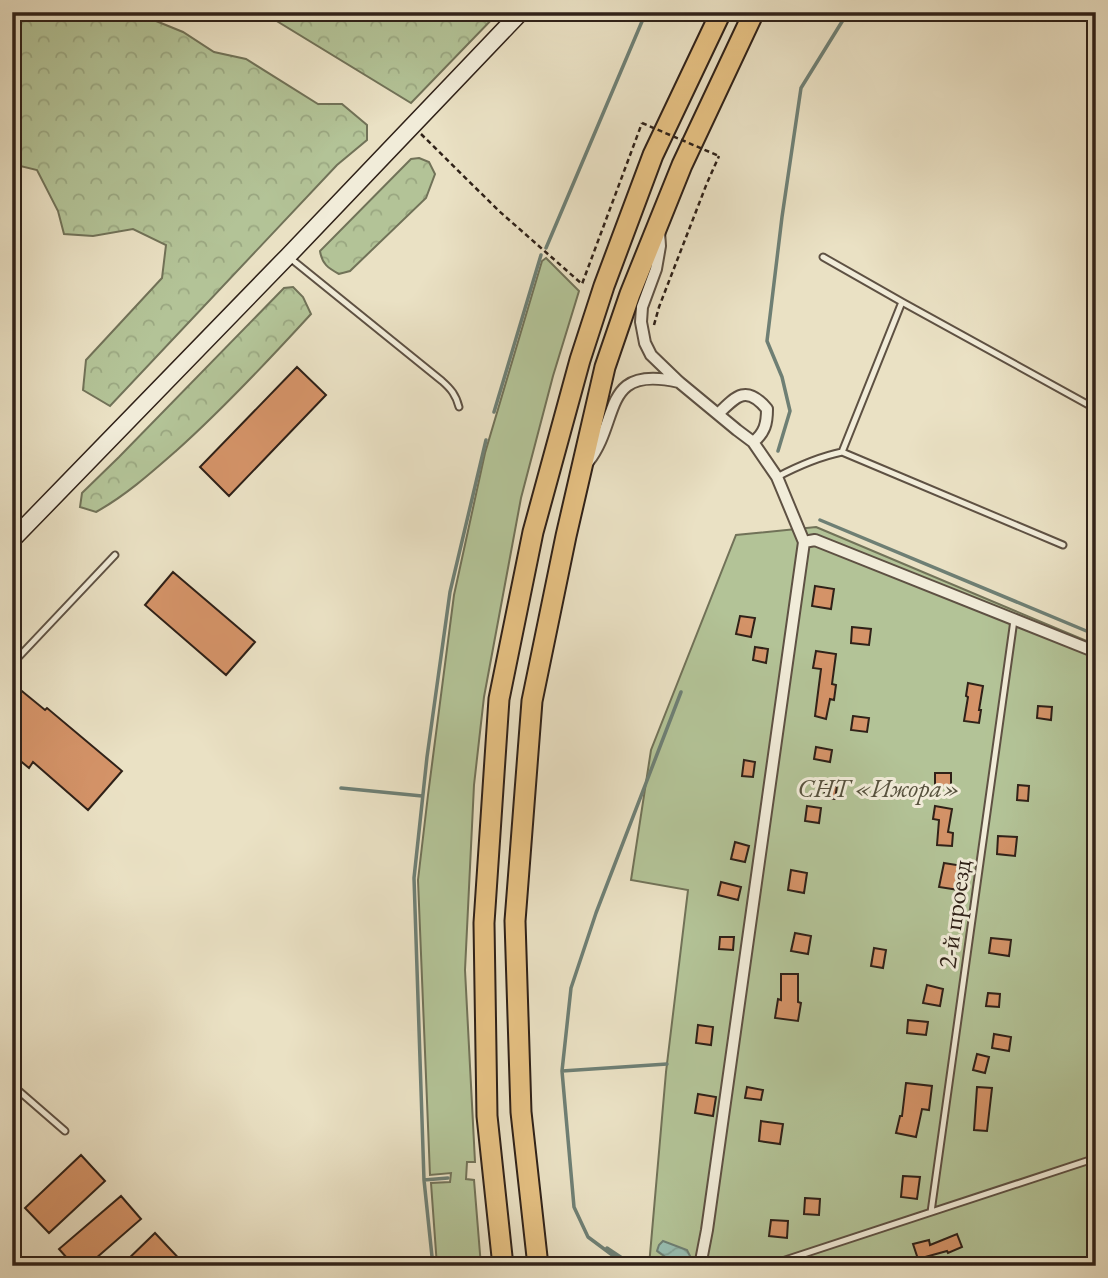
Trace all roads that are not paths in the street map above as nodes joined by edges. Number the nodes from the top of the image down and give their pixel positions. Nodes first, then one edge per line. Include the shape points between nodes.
1 (521, 12) edge
2 (720, 12) edge
3 (754, 12) edge
4 (659, 220) junction
5 (288, 256) junction
6 (822, 257) dead end
7 (902, 302) junction
8 (679, 382) junction
9 (459, 407) dead end
10 (1096, 409) edge
11 (718, 414) junction
12 (753, 442) junction
13 (842, 452) junction
14 (579, 473) junction
15 (777, 477) junction
16 (12, 540) edge
17 (804, 542) junction
18 (1063, 544) dead end
19 (115, 555) dead end
20 (1014, 620) junction
21 (1096, 652) edge
22 (12, 664) edge
23 (12, 1085) edge
24 (65, 1131) dead end
25 (1096, 1158) edge
26 (931, 1212) junction
27 (503, 1266) edge
28 (538, 1266) edge
29 (700, 1266) edge
30 (767, 1266) edge

1 - 5 street
2 - 27 highway via 653,155 580,360 533,532 499,699 484,923 488,1116
3 - 4 highway
4 - 8 street via 660,246 642,307 642,334 651,355
4 - 14 highway via 605,367
5 - 9 lane via 442,381
5 - 16 street
6 - 7 lane
7 - 10 lane
7 - 13 lane
8 - 11 street
8 - 14 street via 643,379 624,388 597,450
11 - 12 street
11 - 12 street via 737,397 758,399 767,410 767,420
12 - 15 street
13 - 15 lane via 804,462
13 - 18 lane
14 - 28 highway via 532,701 514,921 521,1112
15 - 17 street
17 - 20 street via 815,540
17 - 29 street
19 - 22 lane
20 - 21 street
20 - 26 lane, 2-й проезд
23 - 24 lane
25 - 26 lane
26 - 30 lane

